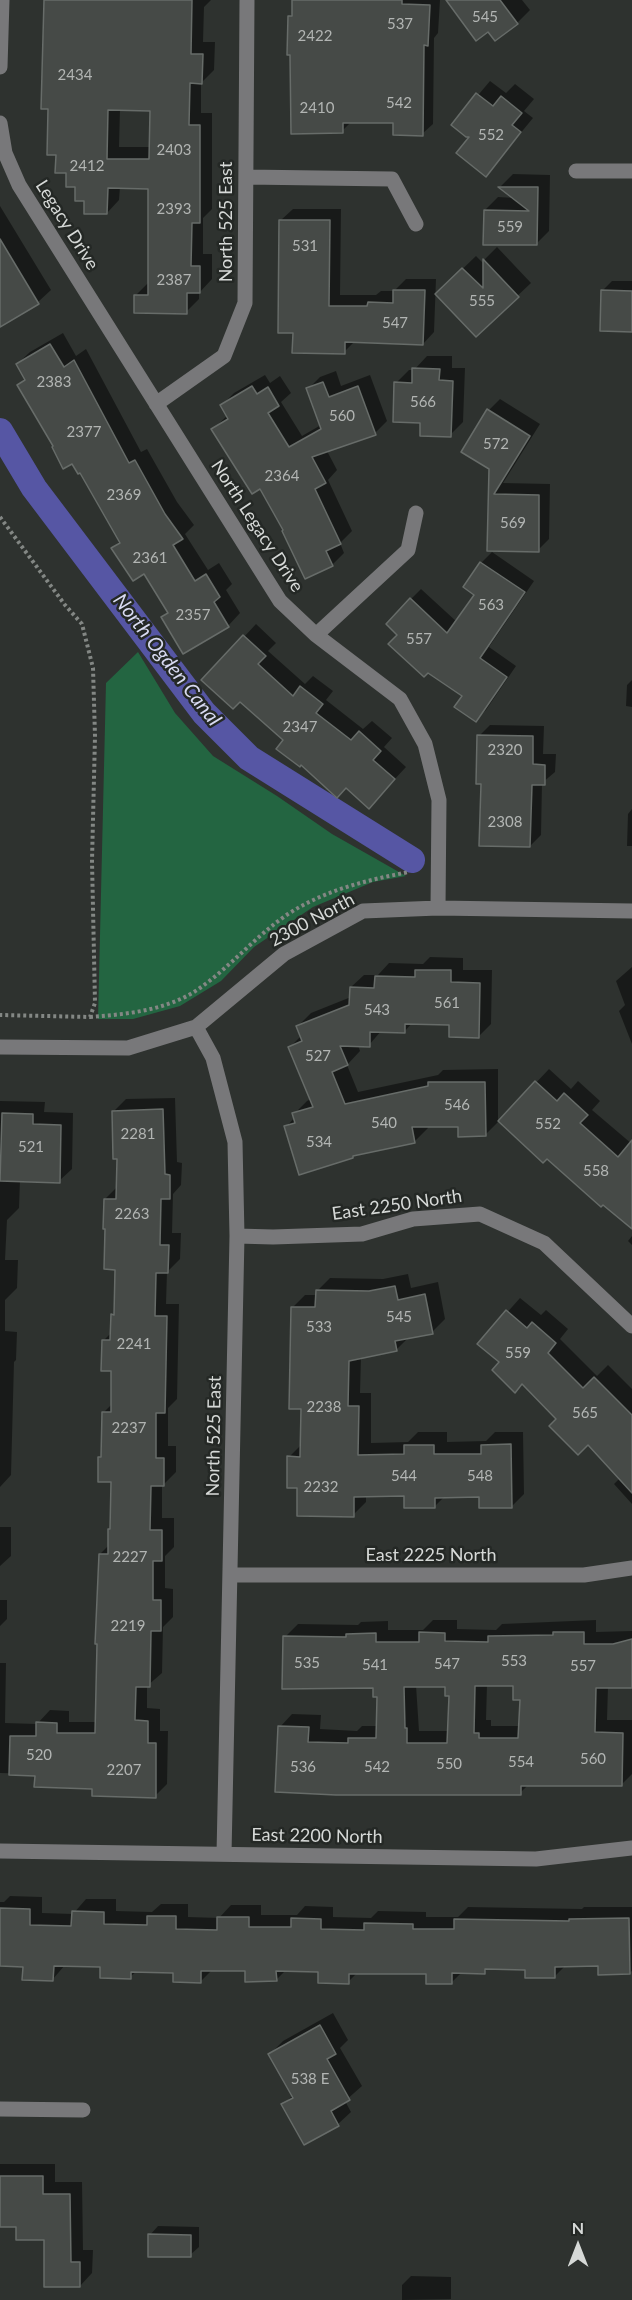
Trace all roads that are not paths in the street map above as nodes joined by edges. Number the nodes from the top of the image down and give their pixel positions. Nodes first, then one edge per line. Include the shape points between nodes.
1 (2, 0) edge
2 (247, 0) edge
3 (0, 67) edge
4 (0, 123) edge
5 (576, 171) dead end
6 (632, 171) edge
7 (246, 177) junction
8 (416, 224) dead end
9 (118, 341) joint
10 (156, 404) junction
11 (416, 513) dead end
12 (316, 635) junction
13 (438, 908) junction
14 (632, 910) edge
15 (196, 1027) junction
16 (0, 1047) edge
17 (237, 1236) junction
18 (632, 1326) edge
19 (632, 1568) edge
20 (230, 1575) junction
21 (632, 1848) edge
22 (0, 1851) edge
23 (224, 1854) junction
24 (0, 2109) edge
25 (83, 2110) dead end

1 - 3 street
2 - 7 street, North 525 East
4 - 9 street, Legacy Drive via 5,153 19,185
5 - 6 street
7 - 8 street via 392,179
7 - 10 street, North 525 East via 245,303 241,314 224,356
9 - 10 street, North Legacy Drive
10 - 12 street, North Legacy Drive via 280,601
11 - 12 street via 408,550
12 - 13 street, North Legacy Drive via 400,699 425,744 439,800
13 - 14 street, 2300 North
13 - 15 street, 2300 North via 363,911 284,954
15 - 16 street, 2300 North via 128,1048
15 - 17 street, North 525 East via 213,1058 235,1142
17 - 18 street, East 2250 North via 362,1234 414,1219 480,1214 544,1243
17 - 20 street, North 525 East
19 - 20 street, East 2225 North via 584,1575
20 - 23 street, North 525 East
21 - 23 street, East 2200 North via 536,1858
22 - 23 street, East 2200 North
24 - 25 street

